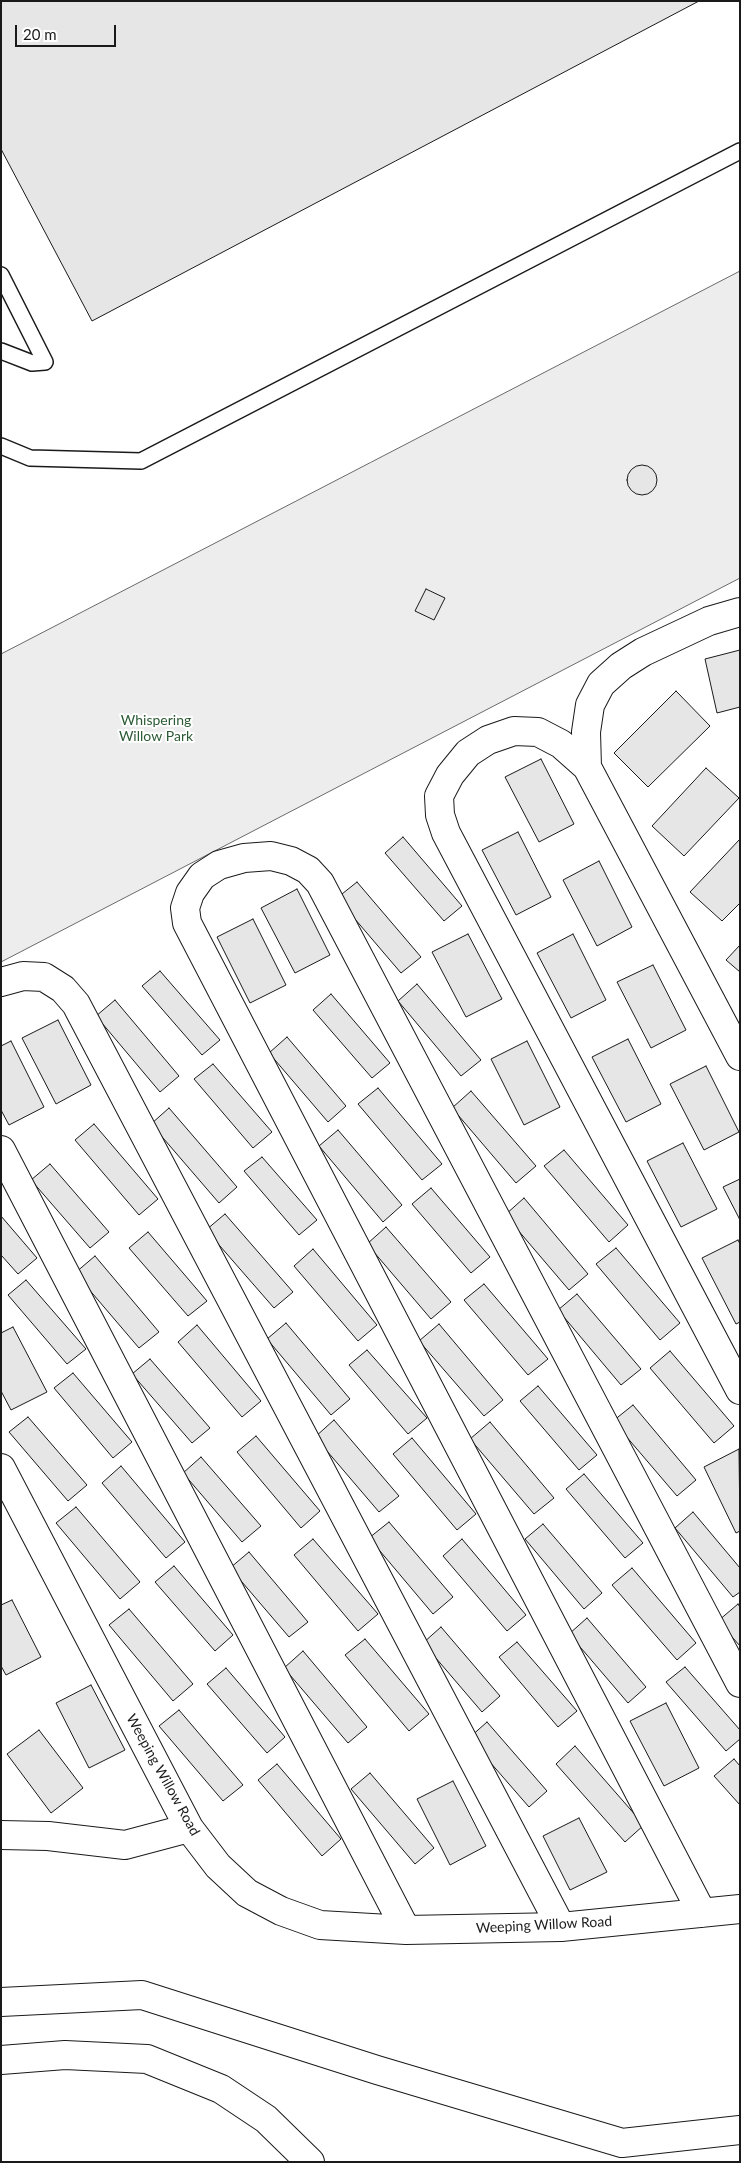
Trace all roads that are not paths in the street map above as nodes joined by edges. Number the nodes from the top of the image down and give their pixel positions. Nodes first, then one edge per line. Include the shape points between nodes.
1 (740, 151) edge
2 (1, 275) edge
3 (1, 351) edge
4 (1, 446) edge
5 (740, 612) edge
6 (587, 767) junction
7 (1, 982) edge
8 (740, 1056) edge
9 (1, 1150) edge
10 (740, 1390) edge
11 (1, 1468) edge
12 (740, 1683) edge
13 (189, 1828) junction
14 (1, 1835) edge
15 (740, 1909) edge
16 (702, 1913) junction
17 (561, 1927) junction
18 (406, 1930) junction
19 (1, 2002) edge
20 (1, 2060) edge
21 (740, 2130) edge
22 (310, 2162) edge

1 - 4 lane via 141,461 30,458
2 - 3 lane via 45,362 32,363
5 - 6 main road via 709,621 643,652 601,684 590,705 586,732
6 - 8 main road
6 - 10 main road via 561,744 538,732 514,731 488,740 468,753 450,775 439,796 440,815 446,833
7 - 17 main road via 22,976 44,976 63,989 76,1004
9 - 18 main road
11 - 13 main road, Weeping Willow Road
12 - 16 main road via 320,884 308,870 271,856 244,858 219,865 202,876 190,893 185,908 187,923
13 - 14 main road via 125,1845 48,1836
13 - 18 main road, Weeping Willow Road via 218,1866 247,1893 280,1911 320,1925
15 - 16 main road, Weeping Willow Road
16 - 17 main road, Weeping Willow Road
17 - 18 main road, Weeping Willow Road
19 - 21 main road via 142,1995 367,2067 622,2143
20 - 22 main road via 65,2055 147,2059 221,2089 266,2119

